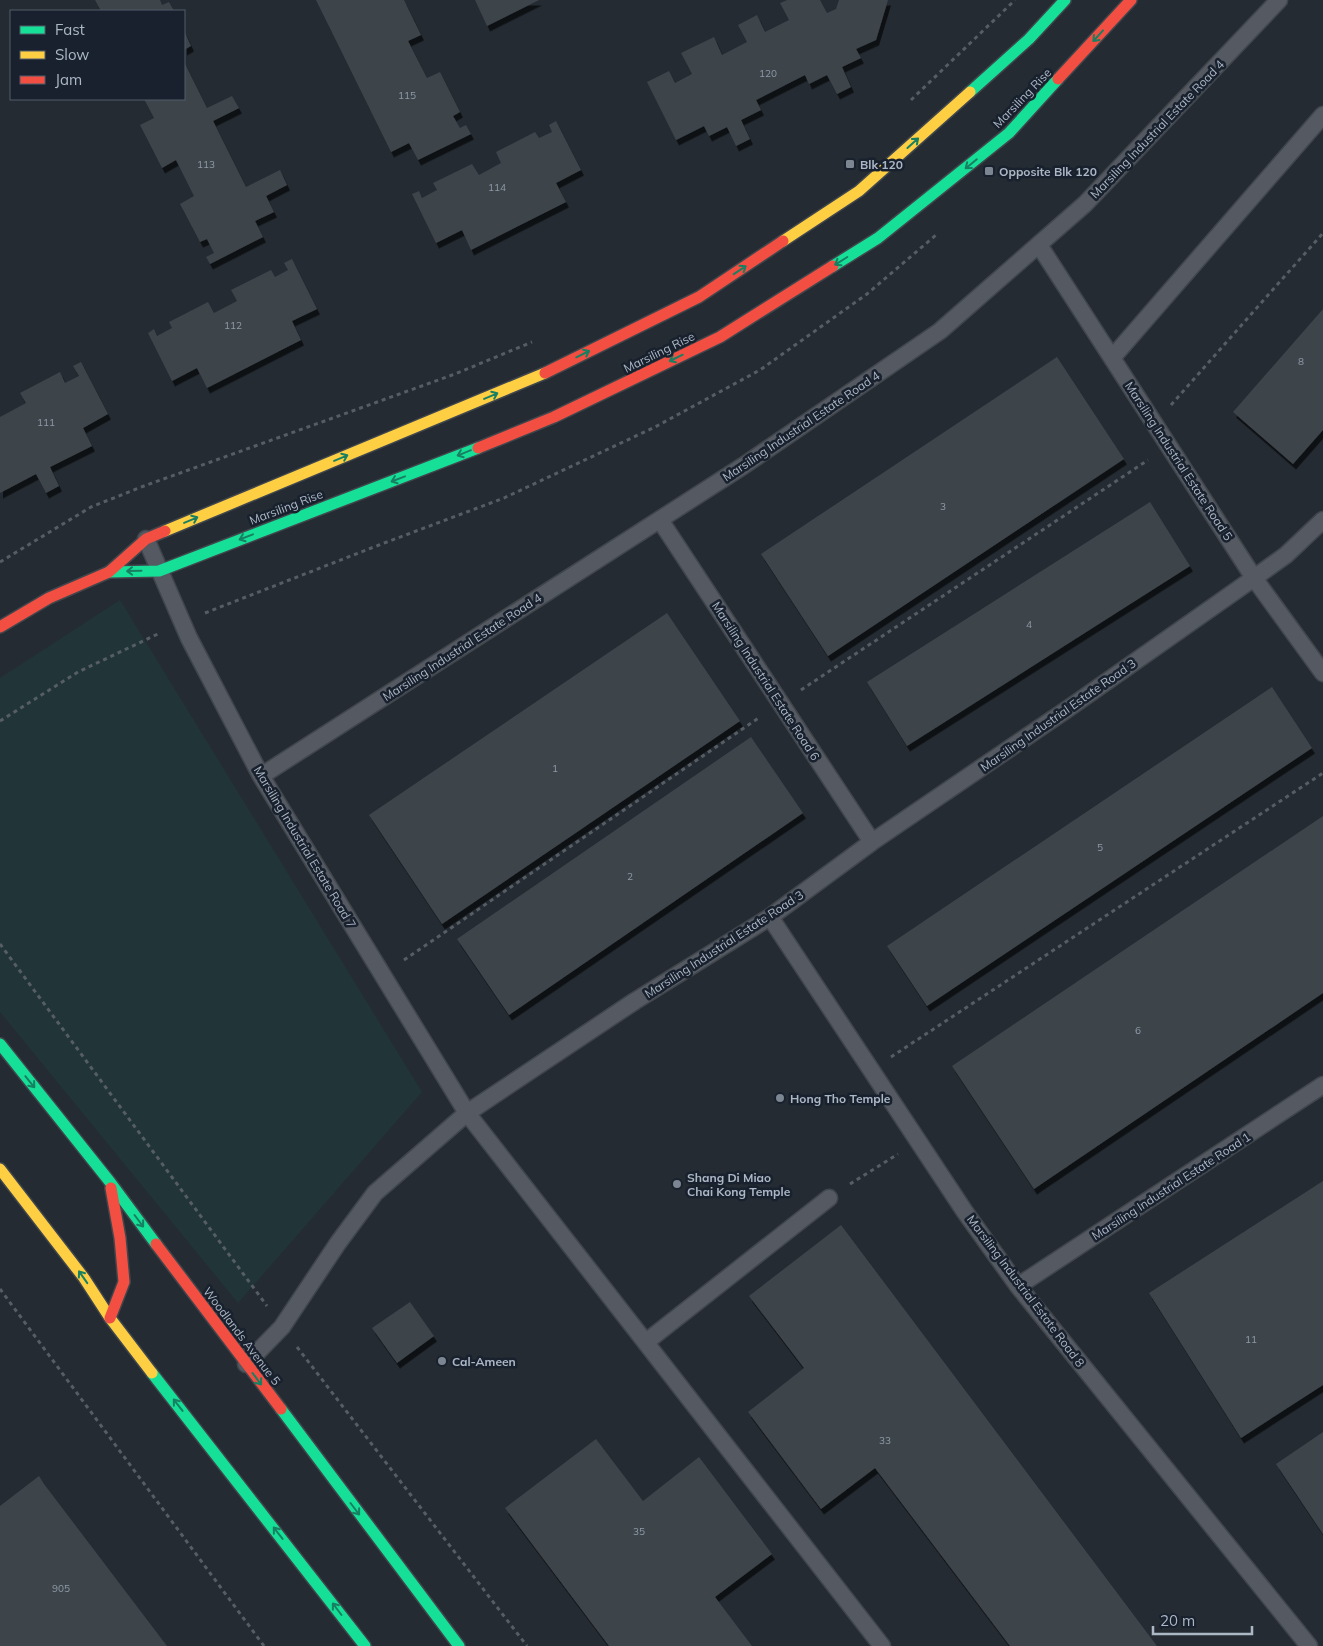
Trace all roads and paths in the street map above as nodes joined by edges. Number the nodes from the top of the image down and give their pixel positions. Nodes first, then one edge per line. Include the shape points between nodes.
1 (1015, 0) edge
2 (1065, 0) edge
3 (1131, 0) edge
4 (1279, 0) edge
5 (911, 100) dead end
6 (1323, 115) edge
7 (1323, 233) edge
8 (1039, 245) junction
9 (538, 340) dead end
10 (1112, 358) junction
11 (1154, 423) junction
12 (1169, 446) junction
13 (660, 520) junction
14 (1323, 520) edge
15 (146, 539) junction
16 (0, 562) edge
17 (159, 571) junction
18 (109, 572) junction
19 (1254, 578) junction
20 (0, 627) edge
21 (1323, 673) edge
22 (780, 704) junction
23 (1323, 773) edge
24 (261, 776) junction
25 (872, 842) junction
26 (770, 917) junction
27 (0, 944) edge
28 (383, 975) junction
29 (0, 1044) edge
30 (871, 1069) junction
31 (1323, 1085) edge
32 (467, 1113) junction
33 (918, 1141) junction
34 (0, 1169) edge
35 (110, 1182) junction
36 (829, 1198) joint
37 (1018, 1286) junction
38 (0, 1289) edge
39 (110, 1318) junction
40 (282, 1327) junction
41 (646, 1342) junction
42 (246, 1364) junction
43 (264, 1646) edge
44 (365, 1646) edge
45 (459, 1646) edge
46 (527, 1646) edge
47 (882, 1646) edge
48 (1309, 1646) edge

1 - 5 path
15 -> 2 street, Marsiling Rise via 539,376 699,297 859,191 1029,39
3 -> 17 street, Marsiling Rise via 1010,133 878,238 720,337 554,417
4 - 8 lane, Marsiling Industrial Estate Road 4 via 1085,204
6 - 10 lane
7 - 11 path
8 - 10 lane, Marsiling Industrial Estate Road 5
8 - 13 lane, Marsiling Industrial Estate Road 4 via 940,331
9 - 16 path via 455,374 91,507
10 - 11 lane, Marsiling Industrial Estate Road 5
11 - 12 lane, Marsiling Industrial Estate Road 5
12 - 19 lane, Marsiling Industrial Estate Road 5
12 - 22 path
13 - 22 lane, Marsiling Industrial Estate Road 6
13 - 24 lane, Marsiling Industrial Estate Road 4
14 - 19 lane, Marsiling Industrial Estate Road 3 via 1286,555
15 - 17 lane, Marsiling Industrial Estate Road 7
15 - 18 street, Marsiling Rise
17 -> 18 street, Marsiling Rise
17 - 24 lane, Marsiling Industrial Estate Road 7 via 189,638
18 - 20 street, Marsiling Rise via 49,598
19 - 21 lane, Marsiling Industrial Estate Road 5
19 - 25 lane, Marsiling Industrial Estate Road 3
22 - 25 lane, Marsiling Industrial Estate Road 6
22 - 28 path
23 - 30 path
24 - 28 lane, Marsiling Industrial Estate Road 7
25 - 26 lane, Marsiling Industrial Estate Road 3
26 - 30 lane, Marsiling Industrial Estate Road 8
26 - 32 lane, Marsiling Industrial Estate Road 3
27 - 40 path
28 - 32 lane, Marsiling Industrial Estate Road 7
29 -> 35 street, Woodlands Avenue 5
30 - 33 lane, Marsiling Industrial Estate Road 8
31 - 37 lane, Marsiling Industrial Estate Road 1
32 - 40 lane, Marsiling Industrial Estate Road 3 via 375,1193
32 - 41 lane, Marsiling Industrial Estate Road 7
33 - 36 path
33 - 37 lane, Marsiling Industrial Estate Road 8
39 -> 34 street via 84,1278
35 - 39 street via 124,1282
35 -> 42 street, Woodlands Avenue 5
36 - 41 lane
37 - 48 lane, Marsiling Industrial Estate Road 8
38 - 43 path
44 -> 39 street
40 - 42 lane, Marsiling Industrial Estate Road 3
40 - 46 path
41 - 47 lane, Marsiling Industrial Estate Road 7
42 -> 45 street, Woodlands Avenue 5

